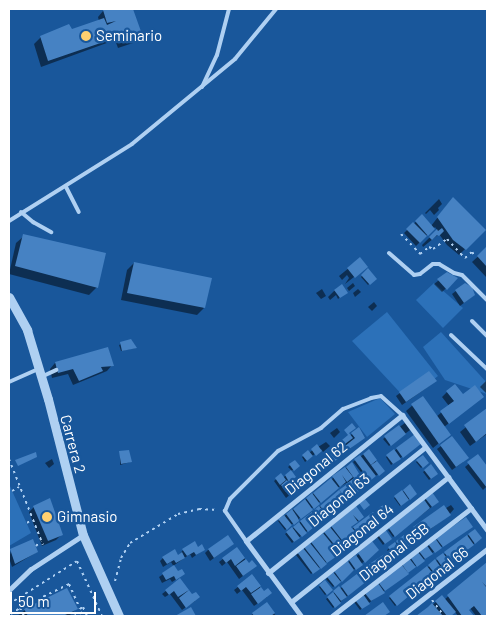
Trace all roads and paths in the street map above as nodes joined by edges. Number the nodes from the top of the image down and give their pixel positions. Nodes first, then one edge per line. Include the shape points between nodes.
1 (229, 9) edge
2 (276, 9) edge
3 (201, 89) junction
4 (66, 187) junction
5 (21, 212) junction
6 (79, 212) dead end
7 (9, 221) edge
8 (51, 232) dead end
9 (400, 234) dead end
10 (390, 253) dead end
11 (476, 257) dead end
12 (9, 297) edge
13 (487, 300) edge
14 (472, 321) dead end
15 (451, 335) dead end
16 (487, 336) edge
17 (487, 368) edge
18 (56, 370) dead end
19 (40, 373) junction
20 (9, 382) edge
21 (402, 415) junction
22 (425, 447) junction
23 (9, 459) edge
24 (448, 477) junction
25 (19, 486) junction
26 (12, 491) dead end
27 (471, 508) junction
28 (225, 512) junction
29 (32, 519) junction
30 (26, 523) dead end
31 (42, 528) dead end
32 (36, 529) junction
33 (487, 530) edge
34 (83, 535) junction
35 (41, 541) junction
36 (246, 541) junction
37 (43, 545) dead end
38 (36, 546) dead end
39 (487, 549) edge
40 (268, 574) junction
41 (9, 590) edge
42 (428, 595) junction
43 (111, 598) junction
44 (291, 602) junction
45 (9, 604) edge
46 (20, 608) junction
47 (85, 611) junction
48 (11, 614) dead end
49 (24, 616) edge
50 (74, 616) edge
51 (87, 616) edge
52 (102, 616) edge
53 (119, 616) edge
54 (301, 616) edge
55 (332, 616) edge
56 (401, 616) edge
57 (444, 616) edge

1 - 3 lane via 217,55
2 - 3 lane via 235,59
3 - 4 lane via 132,144
4 - 5 lane
4 - 6 lane
5 - 7 lane
5 - 8 lane
9 - 11 path via 420,254 447,239 465,258 472,252
10 - 13 lane via 414,275 439,264 462,275
12 - 19 street, Carrera 2 via 27,330
14 - 16 lane
15 - 17 lane
18 - 19 lane
19 - 20 lane
19 - 34 street, Carrera 2
21 - 22 street
21 - 28 lane via 381,396 343,409 321,428 278,451 230,499
21 - 36 street, Diagonal 62
22 - 24 street
22 - 40 street, Diagonal 63
23 - 25 path
24 - 27 street
24 - 44 street, Diagonal 64
25 - 26 path
25 - 29 path
27 - 33 street
27 - 55 street, Diagonal 65B
28 - 36 lane
28 - 43 path via 198,510 178,514 130,543 121,558
29 - 30 path
29 - 32 path
31 - 32 path
32 - 35 path
34 - 41 street via 31,569
34 - 43 street, Carrera 2
35 - 37 path
35 - 38 path
36 - 40 street
39 - 42 street, Diagonal 66
40 - 44 street
42 - 56 street, Diagonal 66
42 - 57 path
43 - 53 street, Carrera 2
44 - 54 street
45 - 52 path via 77,561
46 - 47 path via 69,584 80,609 83,607
46 - 48 path
46 - 49 path
47 - 50 path
47 - 51 path

